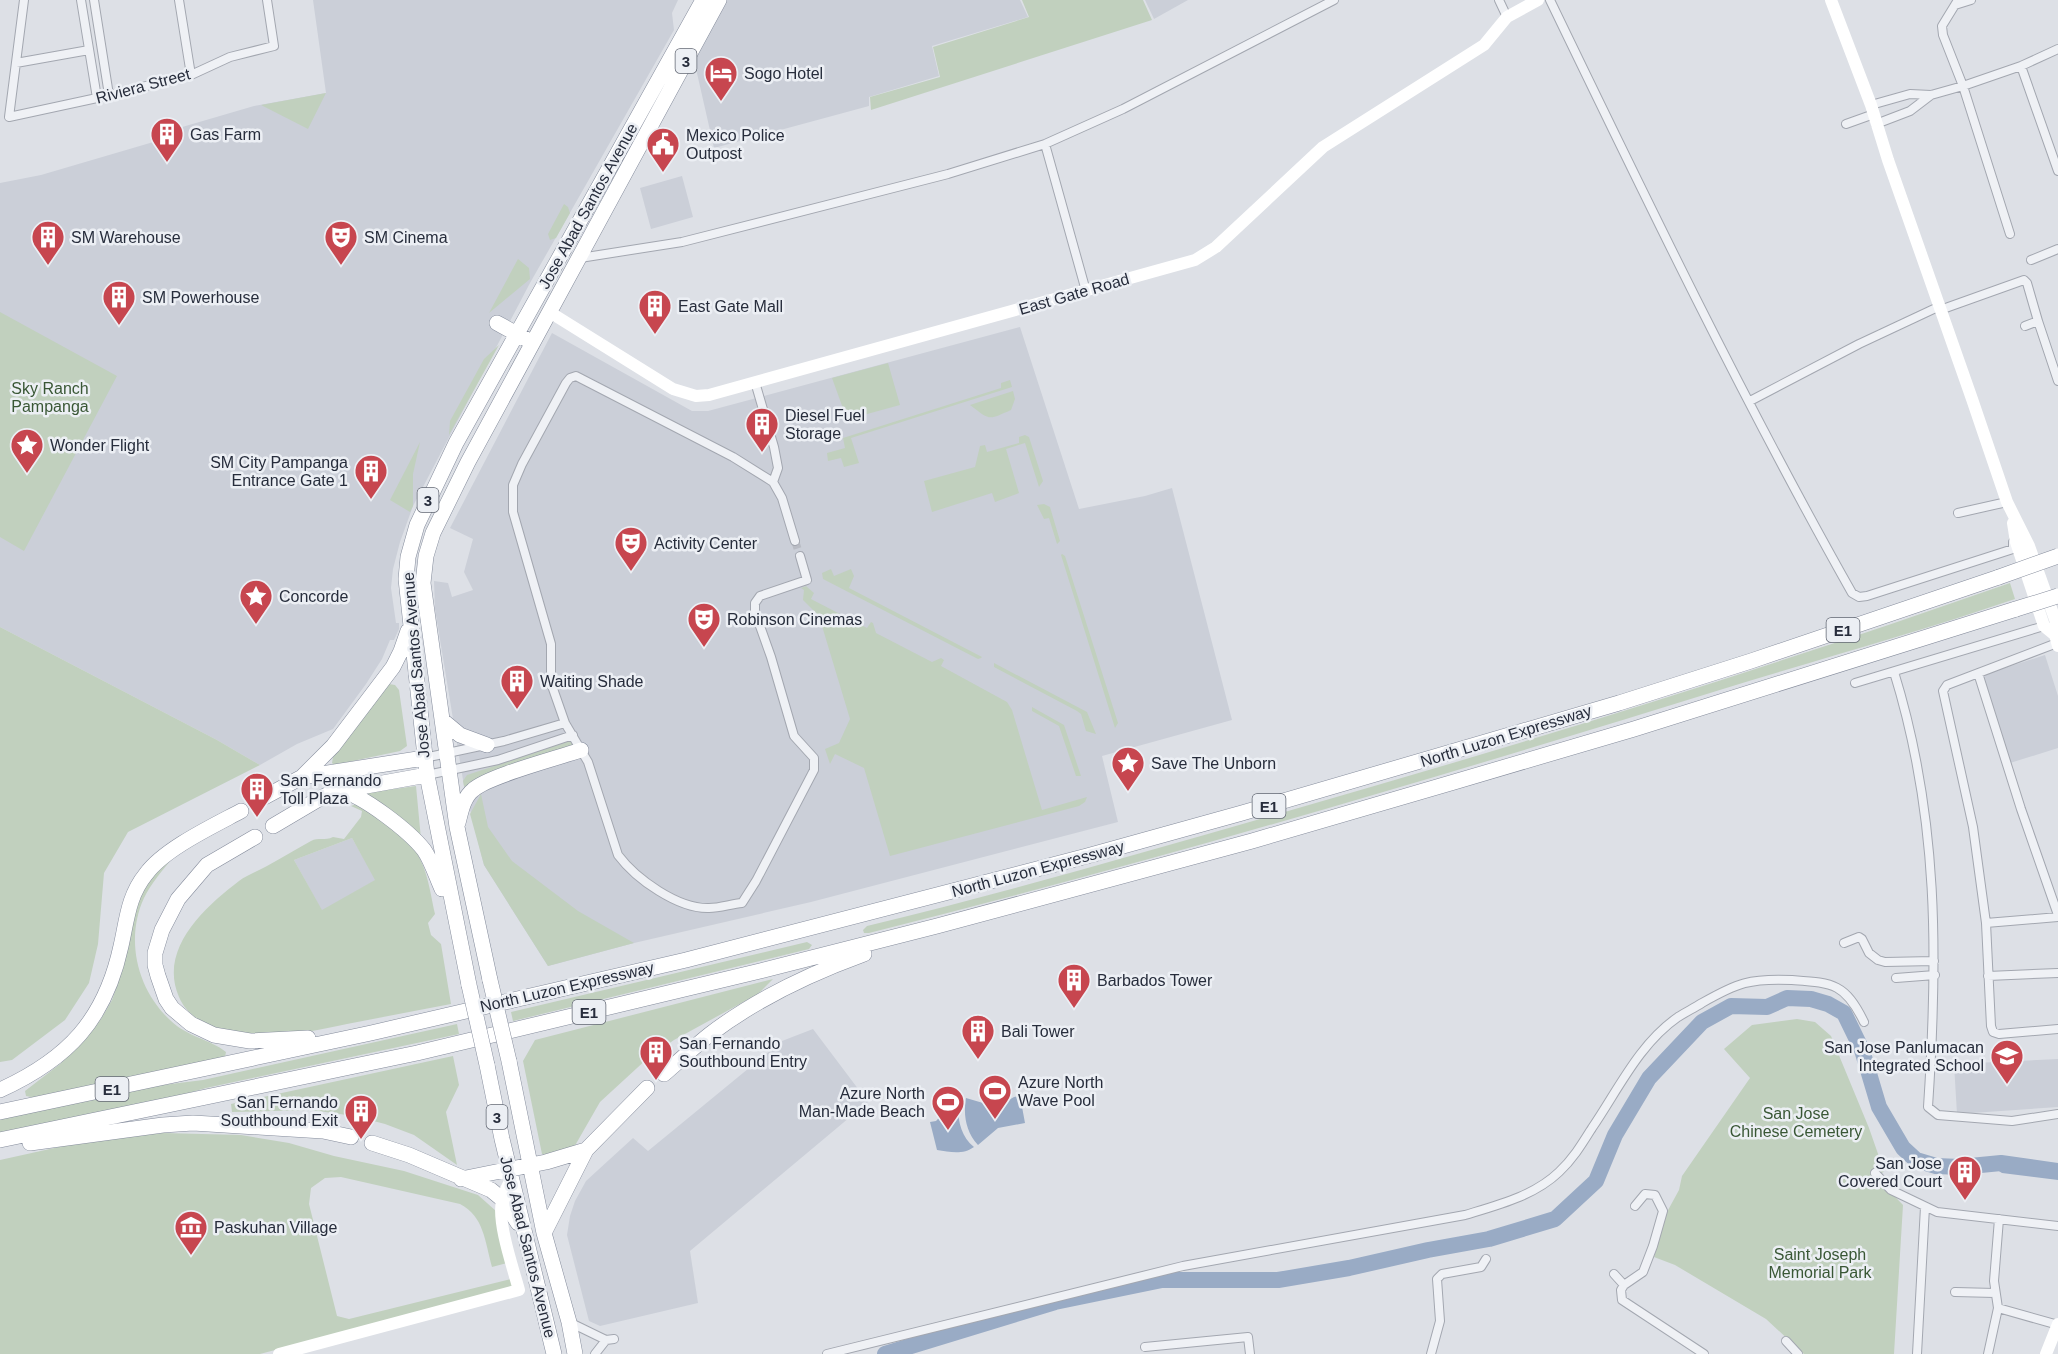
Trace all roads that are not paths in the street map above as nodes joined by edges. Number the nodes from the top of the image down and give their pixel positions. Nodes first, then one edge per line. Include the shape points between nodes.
1 (24, 0) edge
2 (81, 0) edge
3 (94, 0) edge
4 (179, 0) edge
5 (267, 0) edge
6 (703, 0) edge
7 (719, 0) edge
8 (1334, 0) edge
9 (1499, 0) edge
10 (1538, 0) edge
11 (1550, 0) edge
12 (1831, 0) edge
13 (1971, 0) edge
14 (1956, 3) edge
15 (1507, 17) junction
16 (2058, 49) edge
17 (89, 50) junction
18 (16, 63) junction
19 (2021, 66) junction
20 (191, 75) junction
21 (1963, 86) junction
22 (109, 95) junction
23 (1931, 95) junction
24 (97, 98) junction
25 (639, 114) junction
26 (1874, 114) junction
27 (653, 122) junction
28 (1846, 124) dead end
29 (1045, 144) junction
30 (2058, 171) edge
31 (609, 200) junction
32 (2010, 234) dead end
33 (2058, 249) edge
34 (580, 258) junction
35 (2031, 260) dead end
36 (1086, 291) junction
37 (1939, 308) junction
38 (551, 313) junction
39 (2038, 321) junction
40 (497, 323) dead end
41 (2025, 326) dead end
42 (521, 336) junction
43 (2058, 381) edge
44 (755, 382) junction
45 (1750, 401) junction
46 (468, 462) junction
47 (772, 482) junction
48 (2009, 507) junction
49 (1958, 513) dead end
50 (795, 540) tunnel mouth
51 (800, 556) tunnel mouth
52 (2058, 556) edge
53 (2058, 596) edge
54 (2055, 610) edge
55 (411, 624) junction
56 (2044, 626) junction
57 (2057, 642) edge
58 (1894, 672) junction
59 (1978, 673) junction
60 (1856, 683) dead end
61 (442, 720) junction
62 (565, 723) junction
63 (573, 735) junction
64 (487, 745) junction
65 (581, 750) junction
66 (446, 753) junction
67 (424, 758) junction
68 (448, 771) junction
69 (427, 775) junction
70 (302, 777) junction
71 (340, 790) junction
72 (259, 800) dead end
73 (241, 811) dead end
74 (273, 826) dead end
75 (457, 827) junction
76 (255, 837) dead end
77 (2058, 916) edge
78 (1986, 923) junction
79 (937, 926) junction
80 (458, 930) junction
81 (1844, 943) dead end
82 (1934, 961) junction
83 (2058, 973) edge
84 (1935, 975) junction
85 (1988, 976) junction
86 (1896, 978) dead end
87 (1864, 1022) dead end
88 (2058, 1029) edge
89 (371, 1033) junction
90 (664, 1074) dead end
91 (647, 1088) dead end
92 (0, 1090) edge
93 (0, 1112) edge
94 (2058, 1114) edge
95 (351, 1137) dead end
96 (0, 1140) edge
97 (372, 1143) dead end
98 (0, 1147) edge
99 (586, 1150) junction
100 (530, 1164) junction
101 (510, 1173) junction
102 (1875, 1173) dead end
103 (461, 1179) junction
104 (502, 1204) junction
105 (1635, 1206) dead end
106 (1926, 1207) junction
107 (1999, 1219) junction
108 (2058, 1226) edge
109 (524, 1232) junction
110 (544, 1233) junction
111 (1486, 1259) dead end
112 (1614, 1274) dead end
113 (1624, 1285) junction
114 (1955, 1292) dead end
115 (1995, 1293) junction
116 (1998, 1308) junction
117 (569, 1322) junction
118 (2058, 1325) edge
119 (1786, 1341) dead end
120 (1145, 1347) dead end
121 (279, 1354) edge
122 (554, 1354) edge
123 (576, 1354) edge
124 (595, 1354) edge
125 (827, 1354) edge
126 (1250, 1354) edge
127 (1431, 1354) edge
128 (1704, 1354) edge
129 (1798, 1354) edge
130 (1917, 1354) edge
131 (1988, 1354) edge
132 (2046, 1354) edge

1 - 18 street
2 - 17 street
3 - 22 street
4 - 20 street
5 - 20 street, Riviera Street via 274,46 230,57
6 - 25 highway, Jose Abad Santos Avenue / 3
7 - 27 highway, Jose Abad Santos Avenue / 3
8 - 29 street via 1123,110
9 - 15 street
10 - 15 main road, East Gate Road
11 - 45 street
12 - 26 main road
13 - 14 street
14 - 21 street via 1942,26
15 - 36 main road, East Gate Road via 1484,45 1323,147 1205,255
16 - 19 street
17 - 18 street
17 - 24 street
18 - 24 street, Riviera Street via 9,117
19 - 21 street
19 - 30 street
20 - 22 street, Riviera Street
21 - 23 street
21 - 32 street
22 - 24 street, Riviera Street
23 - 26 street via 1910,94
23 - 26 street via 1910,111
25 - 27 highway
25 - 42 highway, Jose Abad Santos Avenue / 3
26 - 28 street
26 - 37 main road via 1885,162
27 - 31 highway, Jose Abad Santos Avenue / 3
29 - 34 street via 948,174 682,242
29 - 36 street
31 - 34 highway, Jose Abad Santos Avenue / 3
31 - 42 highway
33 - 35 street
34 - 38 highway, Jose Abad Santos Avenue / 3
36 - 44 main road, East Gate Road
37 - 39 street via 2024,280
37 - 45 street via 1859,344
37 - 48 main road
38 - 44 main road, East Gate Road via 673,389 696,396 709,395
38 - 46 highway, Jose Abad Santos Avenue / 3
39 - 41 street
39 - 43 street
40 - 42 highway
42 - 46 highway via 475,429
42 - 55 highway, Jose Abad Santos Avenue / 3 via 456,442 417,525 406,569
44 - 47 street via 778,468
45 - 48 street via 1855,596 1867,596 2013,549
46 - 61 highway, Jose Abad Santos Avenue / 3 via 433,533 423,574
47 - 50 street via 782,498
47 - 62 street via 733,457 581,377 570,378 522,464 512,495 513,512 550,644 551,682
48 - 49 street
48 - 54 main road
48 - 56 main road via 2016,542
51 - 65 street via 807,580 760,596 755,612 794,736 814,758 814,770 742,903 693,906 651,886 627,867 618,855
52 - 89 highway, North Luzon Expressway / E1, bridge via 1687,682 1231,817 753,944
53 - 79 highway, North Luzon Expressway / E1, bridge via 1252,842
54 - 57 main road
55 - 67 highway, Jose Abad Santos Avenue / 3
55 - 70 highway via 398,657 378,689 333,746
56 - 57 main road
56 - 58 street
57 - 59 street
58 - 60 street
58 - 82 street via 1926,815
59 - 77 street
59 - 78 street via 1947,685 1943,691 1973,826
61 - 64 highway via 460,735
61 - 66 highway, Jose Abad Santos Avenue / 3
62 - 63 street
62 - 64 street
63 - 65 street
63 - 68 street via 498,760
64 - 66 street
65 - 75 highway via 472,790
66 - 67 street
66 - 68 highway, Jose Abad Santos Avenue / 3
67 - 69 highway, Jose Abad Santos Avenue / 3
67 - 70 highway
68 - 69 street
68 - 75 highway, Jose Abad Santos Avenue / 3
69 - 71 highway
69 - 80 highway, Jose Abad Santos Avenue / 3
70 - 72 highway
71 - 74 highway
71 - 80 highway via 368,802 419,844 432,863
73 - 92 highway via 173,850 148,870 131,900 113,976 89,1025 55,1058
75 - 100 highway, Jose Abad Santos Avenue / 3, bridge
76 - 89 highway via 207,865 178,899 162,930 155,965 169,1004 198,1028 240,1041
77 - 78 street
78 - 85 street
79 - 90 highway via 787,986 728,1022
79 - 96 highway, North Luzon Expressway / E1 via 417,1053
80 - 101 highway, Jose Abad Santos Avenue / 3, bridge
81 - 82 street via 1859,937 1874,958 1885,962
82 - 84 street
83 - 85 street
84 - 86 street
84 - 94 street via 1929,1110 2012,1121
85 - 88 street via 1993,1032
87 - 125 street via 1853,1001 1839,987 1820,982 1750,980 1677,1018 1657,1035 1628,1071 1573,1158 1534,1190 1501,1204 1465,1215 1183,1266
89 - 93 highway, North Luzon Expressway / E1
91 - 99 highway
95 - 98 highway via 323,1131 193,1123
97 - 103 highway
99 - 100 highway
99 - 110 highway
100 - 101 highway
100 - 110 highway, Jose Abad Santos Avenue / 3
101 - 103 highway
101 - 104 main road
101 - 109 highway, Jose Abad Santos Avenue / 3
102 - 106 street via 1891,1190
103 - 104 highway via 491,1190
104 - 109 highway
104 - 121 main road via 505,1236 519,1290
105 - 113 street via 1645,1194 1655,1195 1663,1211 1643,1272
106 - 107 street via 1937,1212
106 - 130 street
107 - 108 street
107 - 115 street
109 - 122 highway, Jose Abad Santos Avenue / 3
110 - 117 highway, Jose Abad Santos Avenue / 3
111 - 127 street via 1481,1267 1442,1274 1437,1279 1440,1322
112 - 113 street
113 - 128 street via 1622,1300
114 - 115 street
115 - 116 street
116 - 118 street
116 - 131 street
117 - 123 highway, Jose Abad Santos Avenue / 3
117 - 124 street via 610,1339
118 - 132 main road
119 - 129 street
120 - 126 street via 1248,1337

